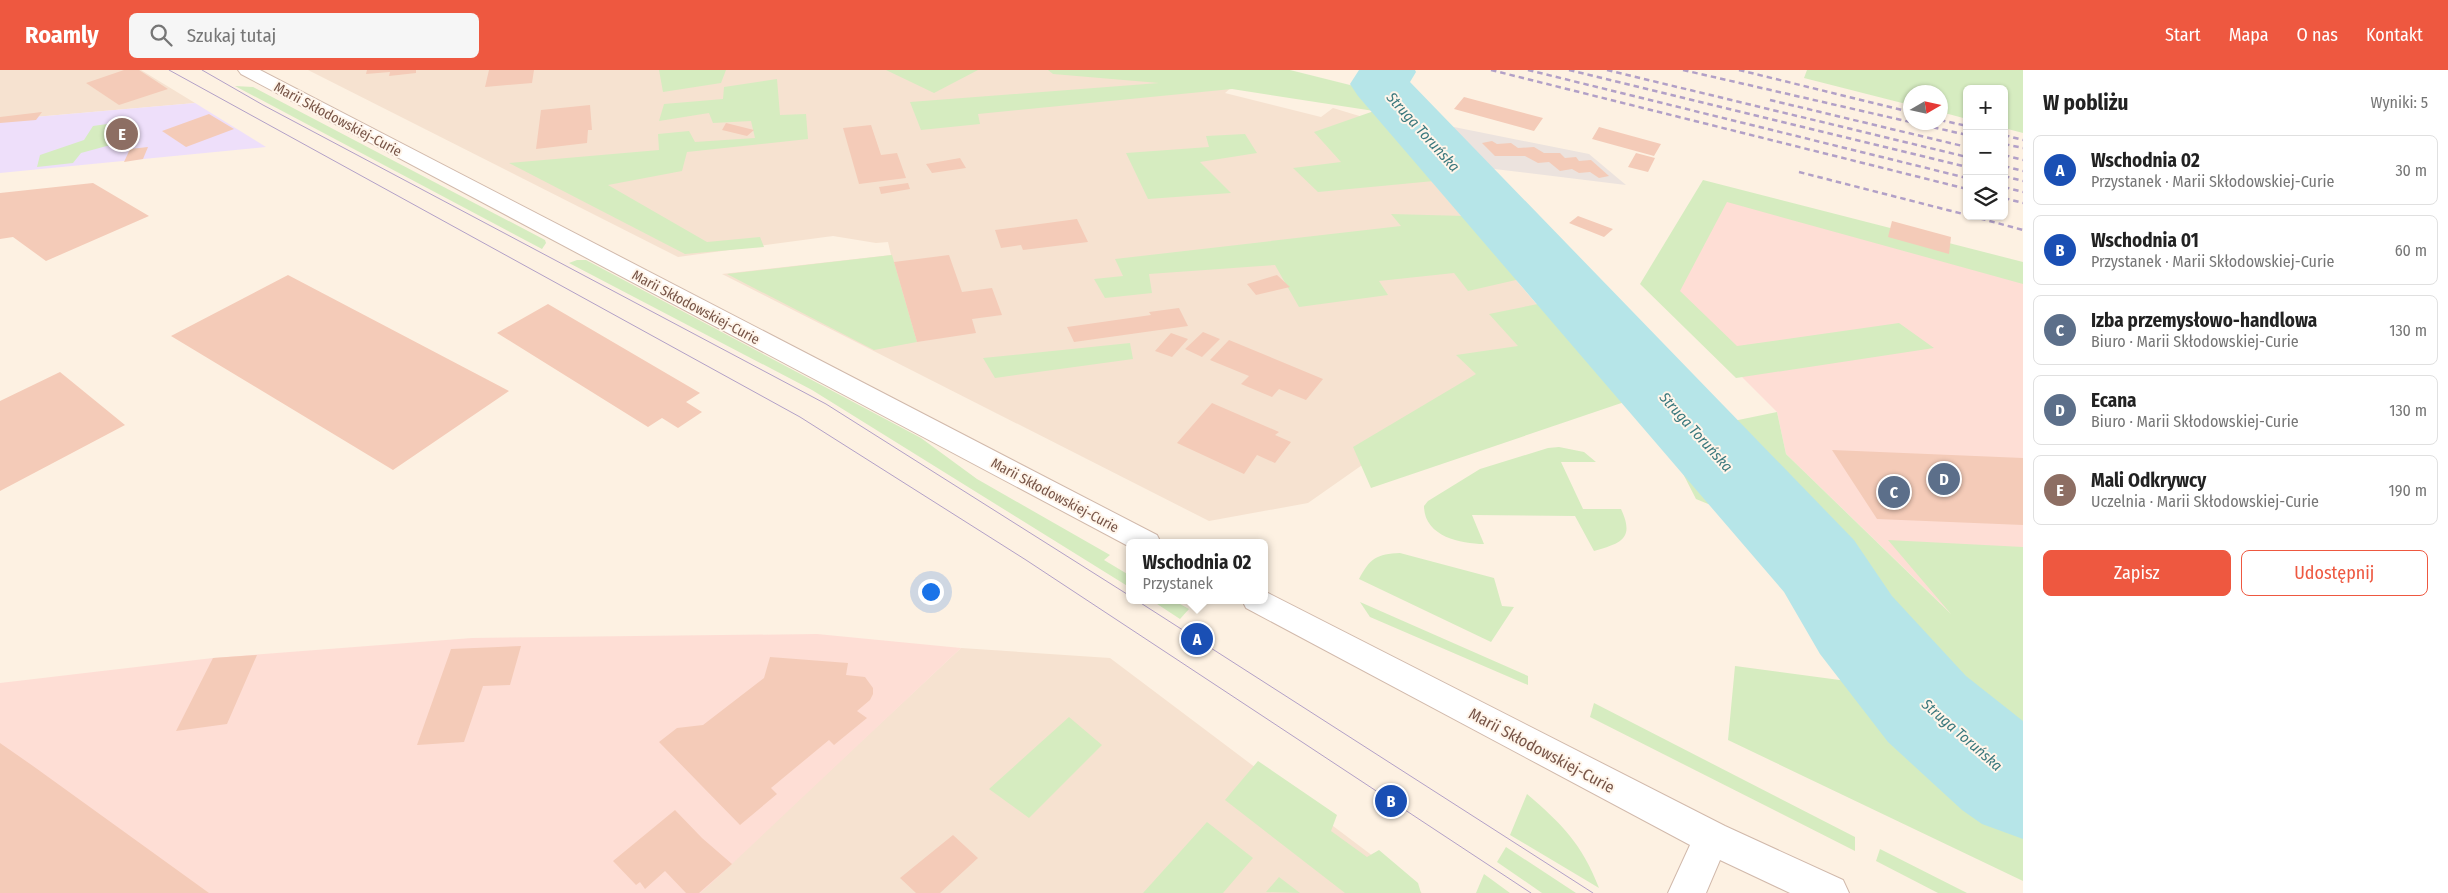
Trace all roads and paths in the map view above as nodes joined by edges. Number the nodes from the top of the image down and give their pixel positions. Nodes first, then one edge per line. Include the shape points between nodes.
1 (247, 70) edge
2 (1139, 539) edge
3 (1265, 604) edge
4 (1712, 838) junction
5 (1686, 893) edge
6 (1830, 893) edge

1 - 2 street, Marii Skłodowskiej-Curie
3 - 4 street, Marii Skłodowskiej-Curie
4 - 5 street
4 - 6 street, Marii Skłodowskiej-Curie

